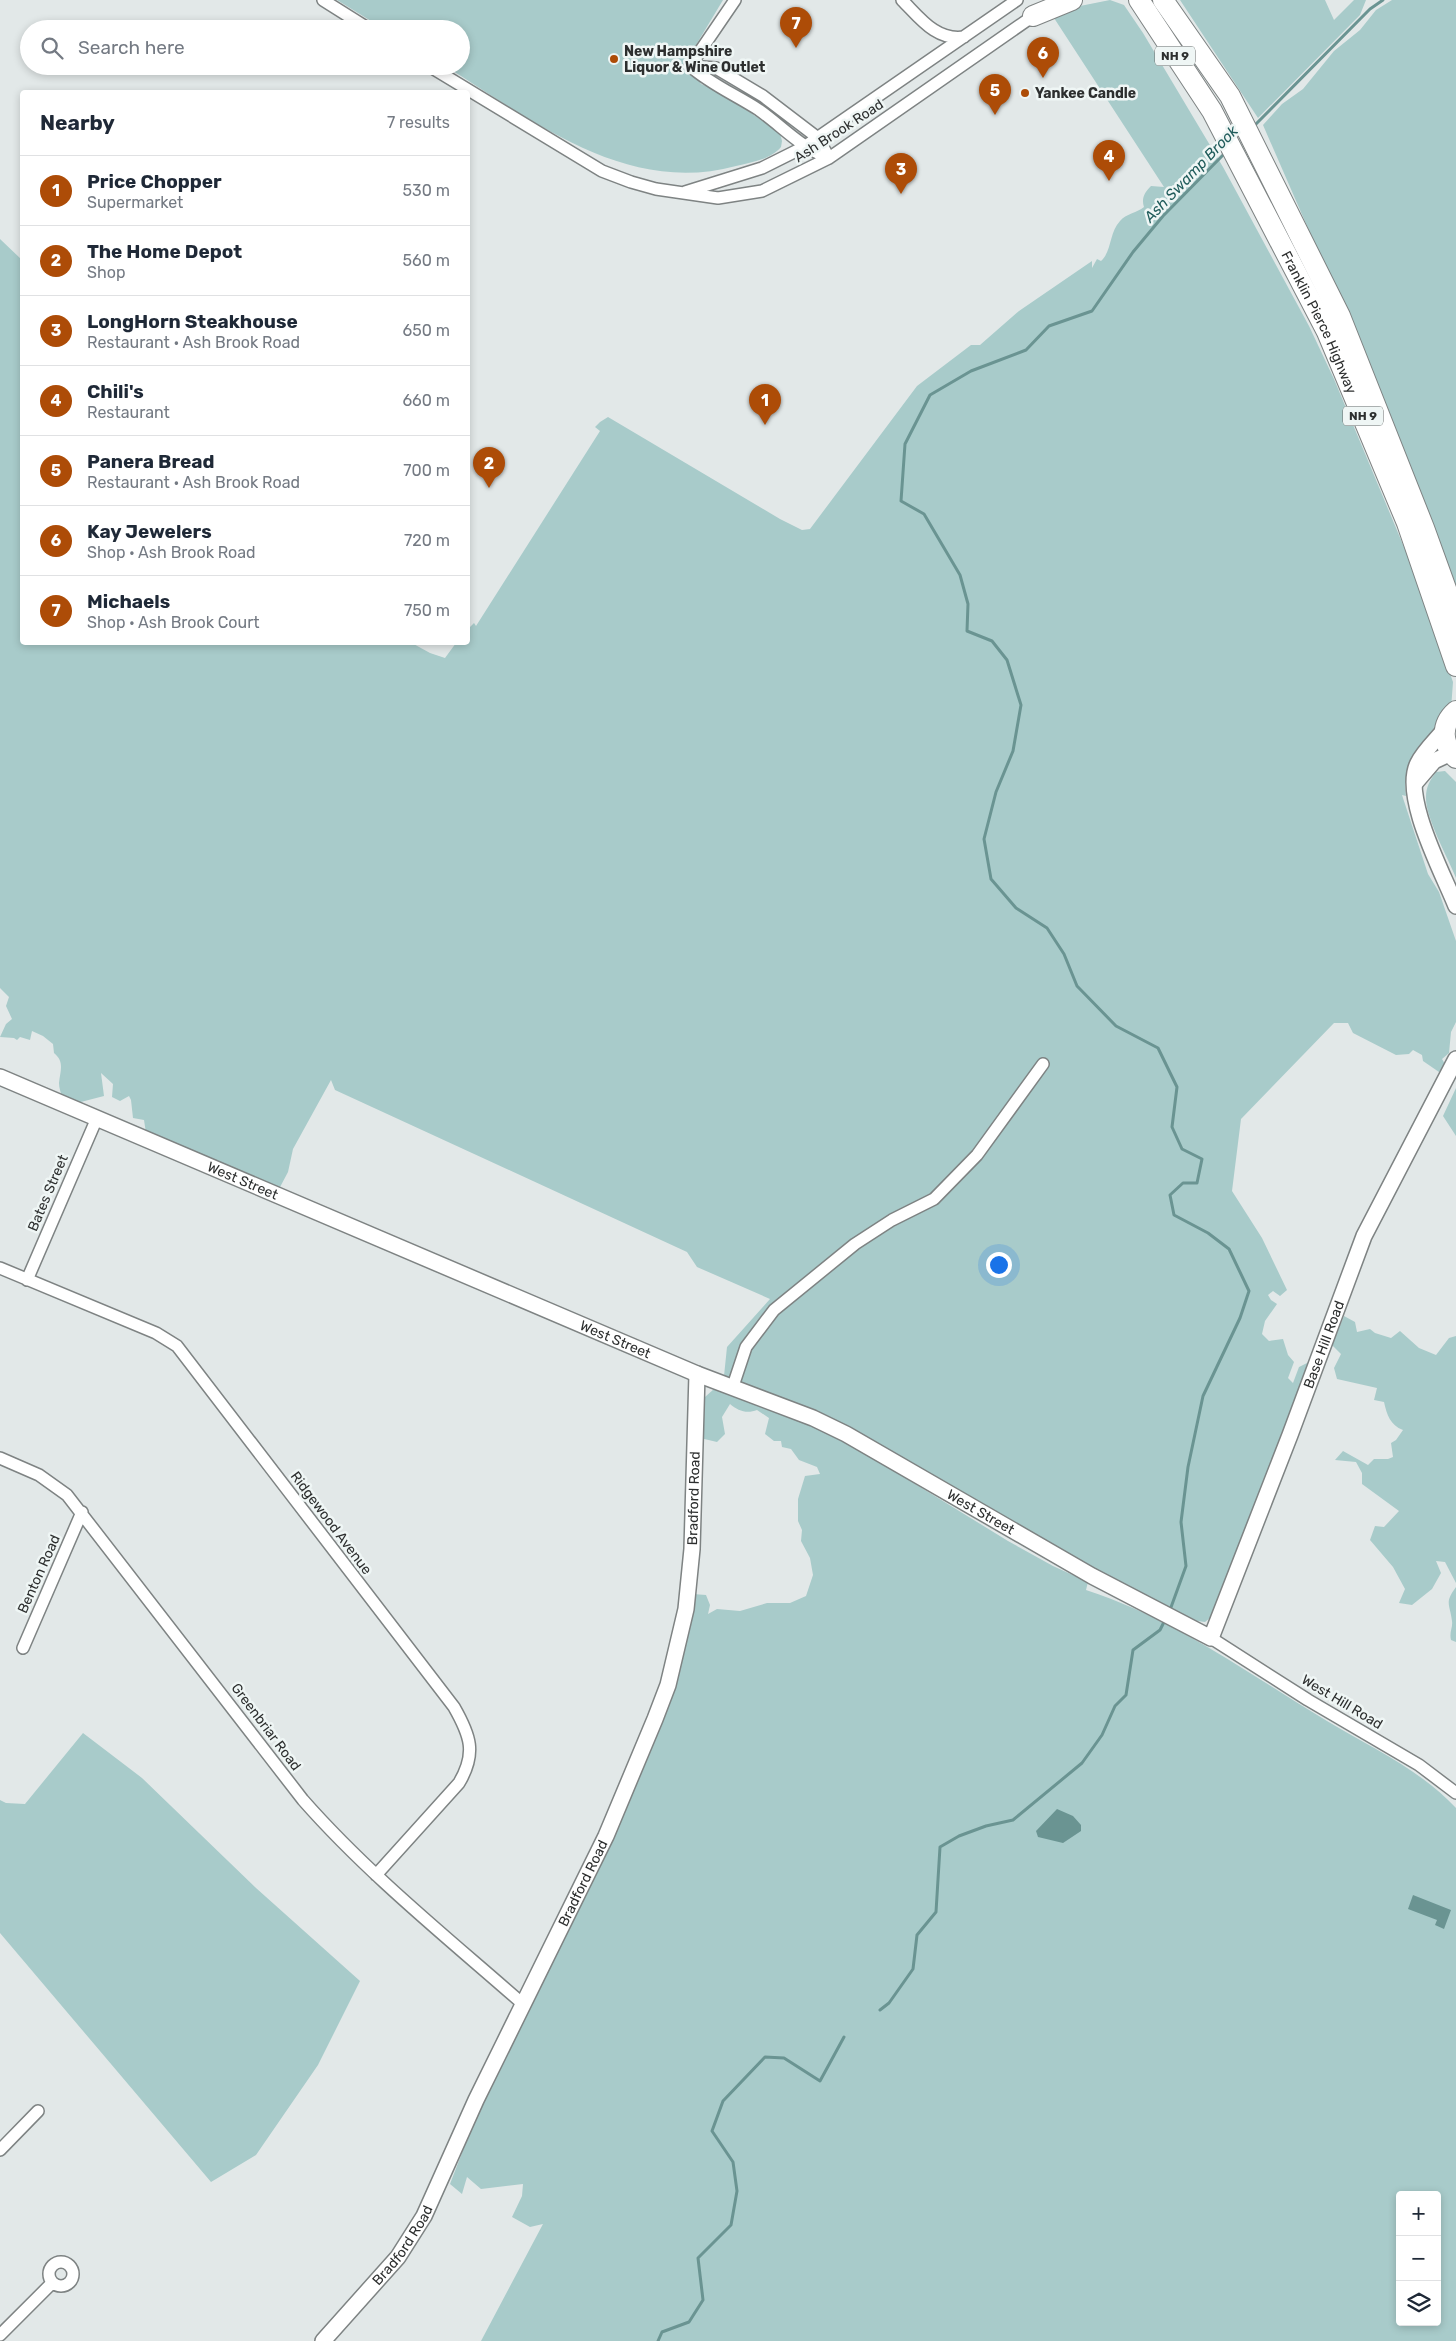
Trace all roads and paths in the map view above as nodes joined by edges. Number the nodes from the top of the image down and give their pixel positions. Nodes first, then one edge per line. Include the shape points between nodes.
1 (323, 0) edge
2 (735, 0) edge
3 (902, 0) edge
4 (1018, 0) edge
5 (1056, 0) edge
6 (1072, 0) edge
7 (1163, 0) edge
8 (1138, 3) edge
9 (1033, 16) junction
10 (355, 20) edge
11 (964, 37) junction
12 (690, 66) junction
13 (444, 75) edge
14 (469, 90) edge
15 (470, 91) edge
16 (818, 138) junction
17 (804, 147) junction
18 (829, 158) junction
19 (684, 192) junction
20 (1456, 627) edge
21 (1456, 666) edge
22 (1456, 711) edge
23 (1445, 730) junction
24 (1453, 756) edge
25 (1414, 785) junction
26 (1456, 906) edge
27 (1456, 1059) edge
28 (1042, 1064) dead end
29 (0, 1077) edge
30 (97, 1118) junction
31 (0, 1268) edge
32 (27, 1280) junction
33 (697, 1374) junction
34 (733, 1386) junction
35 (0, 1458) edge
36 (82, 1512) junction
37 (1211, 1638) junction
38 (23, 1648) dead end
39 (1456, 1793) edge
40 (376, 1875) junction
41 (524, 2005) junction
42 (38, 2111) dead end
43 (0, 2150) edge
44 (52, 2283) dead end
45 (0, 2335) edge
46 (323, 2341) edge

1 - 10 street
2 - 12 street
3 - 11 street via 935,32 948,38
4 - 11 street
5 - 9 street, Ash Brook Road
6 - 9 highway
7 - 20 highway, Franklin Pierce Highway / NH 9 via 1230,96 1340,316 1424,528 1449,597
8 - 21 highway, Franklin Pierce Highway / NH 9 via 1212,112 1327,332 1407,523
9 - 18 street, Ash Brook Road
11 - 16 street
12 - 16 street via 716,68 748,86
12 - 17 street via 761,112
13 - 14 street, Ash Brook Road
15 - 19 street, Ash Brook Road via 602,171 631,182
16 - 17 street
16 - 18 street
17 - 18 street
17 - 19 street via 762,168
18 - 19 street, Ash Brook Road via 783,182 746,195 718,198
22 - 23 highway
23 - 24 highway via 1445,742
23 - 25 street via 1418,764
24 - 25 street via 1434,760
25 - 26 street via 1419,816
27 - 37 street, Base Hill Road via 1364,1236
28 - 34 street via 977,1155 934,1199 892,1220 855,1244 774,1310 746,1347
29 - 30 street, West Street
30 - 32 street, Bates Street
30 - 33 street, West Street
31 - 32 street, Ridgewood Avenue
32 - 40 street, Ridgewood Avenue via 156,1333 177,1346 454,1707 470,1746 467,1770
33 - 34 street, West Street
33 - 41 street, Bradford Road via 692,1549 687,1600 668,1685 606,1836
34 - 37 street, West Street via 846,1434 1092,1576
35 - 36 street, Greenbriar Road via 53,1484
36 - 38 street, Benton Road
36 - 40 street, Greenbriar Road via 303,1800
37 - 39 street, West Hill Road via 1419,1765
40 - 41 street, Greenbriar Road
41 - 46 street, Bradford Road via 476,2100 424,2216 398,2257
42 - 43 street
44 - 45 street

